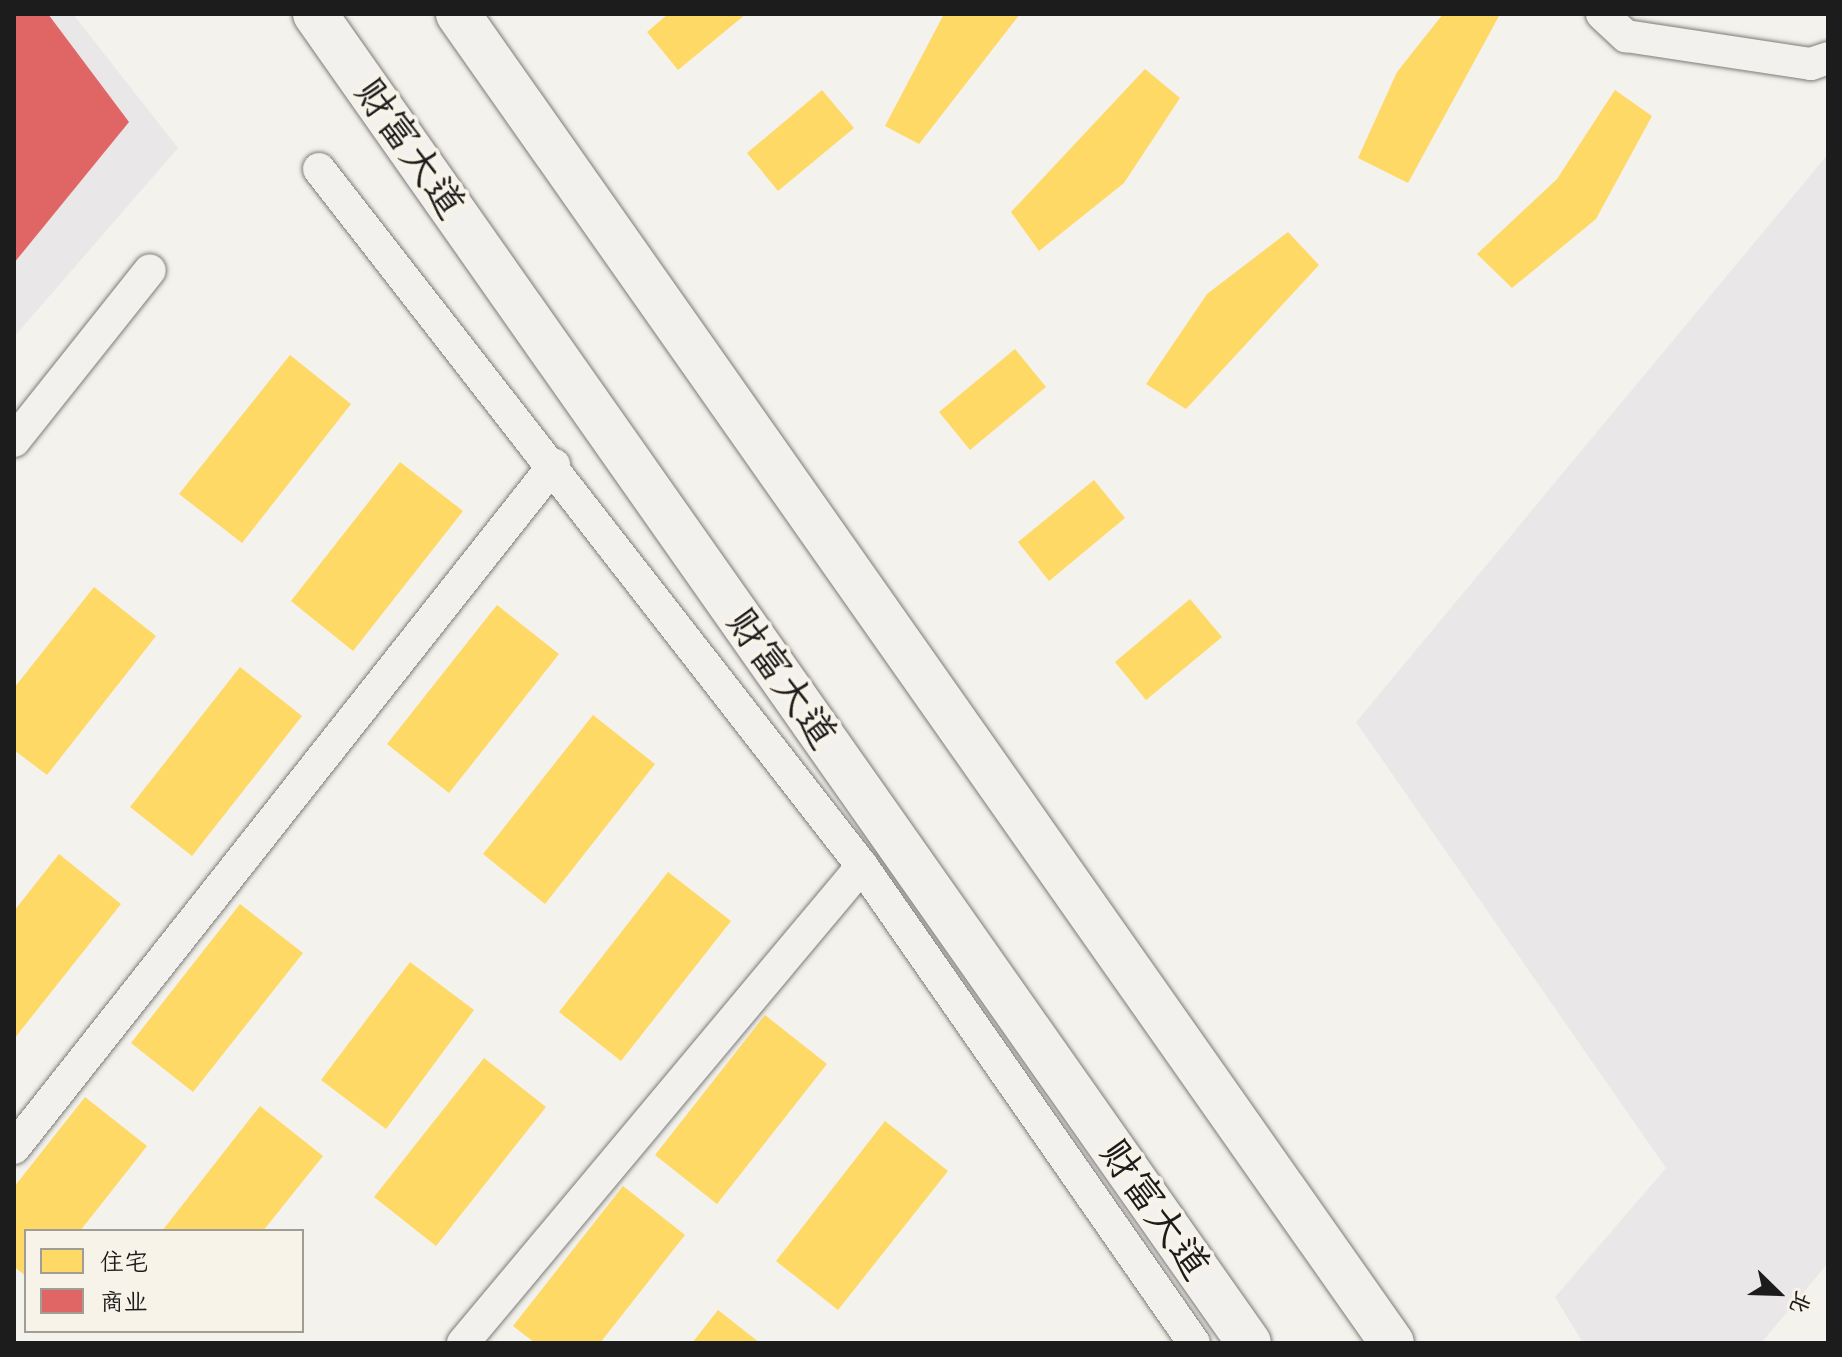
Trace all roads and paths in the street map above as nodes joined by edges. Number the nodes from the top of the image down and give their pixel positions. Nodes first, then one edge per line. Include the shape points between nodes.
1 (315, 14) edge
2 (458, 14) edge
3 (1602, 14) edge
4 (1828, 58) edge
5 (319, 169) dead end
6 (150, 270) dead end
7 (14, 441) edge
8 (554, 465) junction
9 (862, 866) junction
10 (14, 1148) edge
11 (463, 1343) edge
12 (1194, 1343) edge
13 (1249, 1343) edge
14 (1392, 1343) edge

1 - 13 main road, 财富大道
2 - 14 main road
3 - 4 street via 1626,36 1811,64
5 - 8 street
6 - 7 street
8 - 9 street
8 - 10 street
9 - 11 street
9 - 12 street

